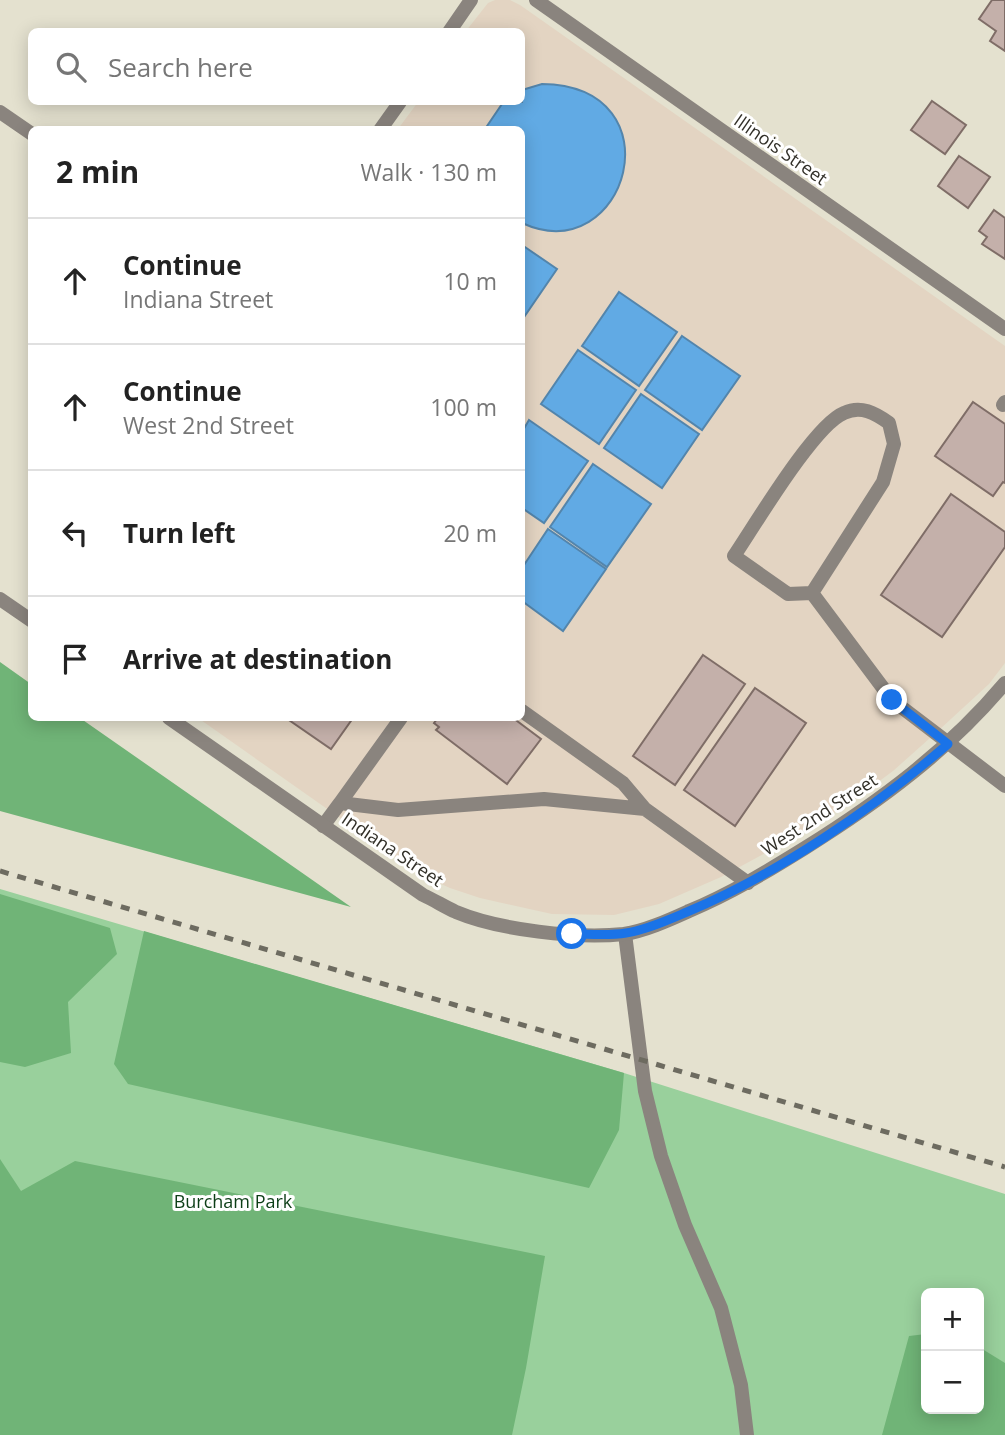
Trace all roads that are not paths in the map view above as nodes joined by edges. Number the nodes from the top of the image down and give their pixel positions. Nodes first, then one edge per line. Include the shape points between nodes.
1 (471, 0) edge
2 (536, 0) edge
3 (452, 28) edge
4 (398, 105) edge
5 (0, 112) edge
6 (383, 126) edge
7 (28, 131) edge
8 (1005, 329) edge
9 (813, 593) junction
10 (0, 599) edge
11 (28, 618) edge
12 (1005, 683) edge
13 (525, 713) edge
14 (173, 721) edge
15 (399, 721) edge
16 (948, 744) junction
17 (1005, 786) edge
18 (340, 803) junction
19 (645, 809) junction
20 (323, 826) junction
21 (748, 883) junction
22 (625, 934) junction
23 (747, 1435) edge

1 - 3 street
2 - 8 street, Illinois Street
4 - 6 street
5 - 7 street
9 - 9 street via 788,594 734,556 819,432 844,412 870,410 889,423 894,444 883,482
9 - 16 street via 892,700
10 - 11 street
12 - 16 street, West 2nd Street
13 - 19 street via 623,783
14 - 20 street, Indiana Street
15 - 18 street
16 - 17 street
16 - 21 street, West 2nd Street via 879,800
18 - 19 street via 398,810 544,799
18 - 20 street
19 - 21 street
20 - 22 street, Indiana Street via 423,895 458,912 517,928
21 - 22 street, West 2nd Street via 672,919
22 - 23 street via 648,1104 685,1225 721,1308 741,1385

